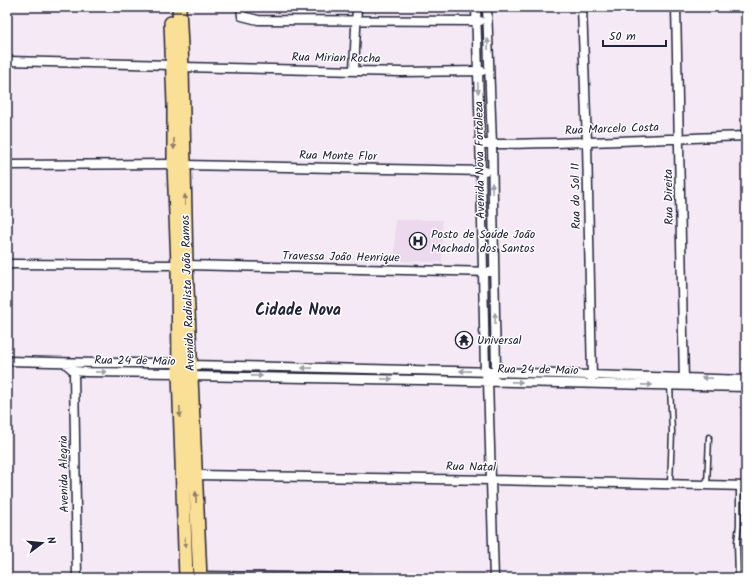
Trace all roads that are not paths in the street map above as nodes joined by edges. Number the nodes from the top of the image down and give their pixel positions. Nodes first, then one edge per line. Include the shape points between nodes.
1 (171, 7) edge
2 (179, 7) edge
3 (241, 7) edge
4 (357, 7) edge
5 (476, 7) edge
6 (487, 7) edge
7 (582, 7) edge
8 (676, 7) edge
9 (356, 21) junction
10 (476, 21) junction
11 (488, 21) junction
12 (7, 61) edge
13 (177, 66) junction
14 (354, 70) junction
15 (478, 71) junction
16 (489, 71) junction
17 (746, 136) edge
18 (679, 138) junction
19 (587, 143) junction
20 (480, 144) junction
21 (492, 144) junction
22 (7, 165) edge
23 (179, 165) junction
24 (481, 171) junction
25 (492, 171) junction
26 (7, 264) edge
27 (182, 265) junction
28 (482, 272) junction
29 (494, 272) junction
30 (7, 361) edge
31 (65, 363) junction
32 (231, 367) junction
33 (330, 368) junction
34 (184, 369) junction
35 (421, 370) junction
36 (74, 371) junction
37 (485, 372) junction
38 (496, 372) junction
39 (592, 375) junction
40 (231, 376) junction
41 (330, 378) junction
42 (421, 380) junction
43 (746, 380) edge
44 (488, 381) junction
45 (684, 382) junction
46 (592, 384) junction
47 (670, 385) junction
48 (746, 387) edge
49 (709, 437) dead end
50 (746, 442) edge
51 (195, 476) junction
52 (491, 480) junction
53 (670, 484) junction
54 (707, 485) junction
55 (743, 486) edge
56 (200, 577) edge
57 (77, 578) edge
58 (186, 578) edge
59 (372, 578) edge
60 (494, 578) edge
61 (738, 578) edge

1 - 13 main road, Avenida Radialista João Ramos
2 - 13 main road, Avenida Radialista João Ramos
3 - 9 street via 242,16 258,20
4 - 9 street
5 - 10 street, Avenida Nova Fortaleza
6 - 11 street, Avenida Nova Fortaleza
7 - 19 street, Rua do Sol II
8 - 18 street, Rua Direita
9 - 10 street
9 - 14 street
10 - 11 street
10 - 15 street, Avenida Nova Fortaleza
16 -> 11 street, Avenida Nova Fortaleza
12 - 13 street, Rua Mirian Rocha
13 - 14 street, Rua Mirian Rocha
13 - 23 main road, Avenida Radialista João Ramos
14 - 15 street, Rua Mirian Rocha
15 - 16 street, Rua Mirian Rocha
15 -> 20 street, Avenida Nova Fortaleza
16 - 21 street, Avenida Nova Fortaleza
17 - 18 street, Rua Marcelo Costa
18 - 19 street, Rua Marcelo Costa
18 - 45 street, Rua Direita
19 - 21 street, Rua Marcelo Costa
19 - 39 street, Rua do Sol II
20 - 21 street, Rua Marcelo Costa
20 - 24 street, Avenida Nova Fortaleza
21 - 25 street, Avenida Nova Fortaleza
22 - 23 street, Rua Monte Flor
23 - 24 street, Rua Monte Flor
23 - 27 main road, Avenida Radialista João Ramos
24 - 25 street, Rua Monte Flor
24 - 28 street, Avenida Nova Fortaleza
29 -> 25 street, Avenida Nova Fortaleza
26 - 27 street, Travessa João Henrique
27 - 28 street, Travessa João Henrique
27 - 34 main road, Avenida Radialista João Ramos
28 - 29 street, Travessa João Henrique
28 - 37 street, Avenida Nova Fortaleza
38 -> 29 street, Avenida Nova Fortaleza
30 - 31 street, Rua 24 de Maio
31 - 34 street, Rua 24 de Maio
31 - 36 street
33 -> 32 street, Rua 24 de Maio
32 - 34 street, Rua 24 de Maio
32 - 40 street
33 - 35 street, Rua 24 de Maio
33 - 41 street
36 -> 34 street, Rua 24 de Maio
34 - 40 street, Rua 24 de Maio
34 - 51 main road, Avenida Radialista João Ramos
34 -> 58 main road, Avenida Radialista João Ramos
37 -> 35 street, Rua 24 de Maio
35 - 42 street
36 - 57 street, Avenida Alegria
37 - 38 street, Rua 24 de Maio
37 - 44 street, Avenida Nova Fortaleza
38 - 39 street, Rua 24 de Maio
38 - 44 street
39 - 45 street, Rua 24 de Maio
39 - 46 street, Rua do Sol II
40 -> 41 street, Rua 24 de Maio
41 -> 42 street, Rua 24 de Maio
42 - 44 street, Rua 24 de Maio
43 -> 45 street, Rua 24 de Maio
44 -> 46 street, Rua 24 de Maio
44 - 52 street, Avenida Nova Fortaleza
45 - 47 street, Rua 24 de Maio
45 - 48 street, Rua 24 de Maio
46 -> 47 street, Rua 24 de Maio
47 - 53 lane
49 - 54 lane
50 - 55 lane
51 - 52 street, Rua Natal
56 -> 51 main road, Avenida Radialista João Ramos
52 - 53 street, Rua Natal
52 - 60 street, Avenida Nova Fortaleza
53 - 54 street, Rua Natal
54 - 55 street, Rua Natal
55 - 61 lane via 737,542
56 - 59 street

